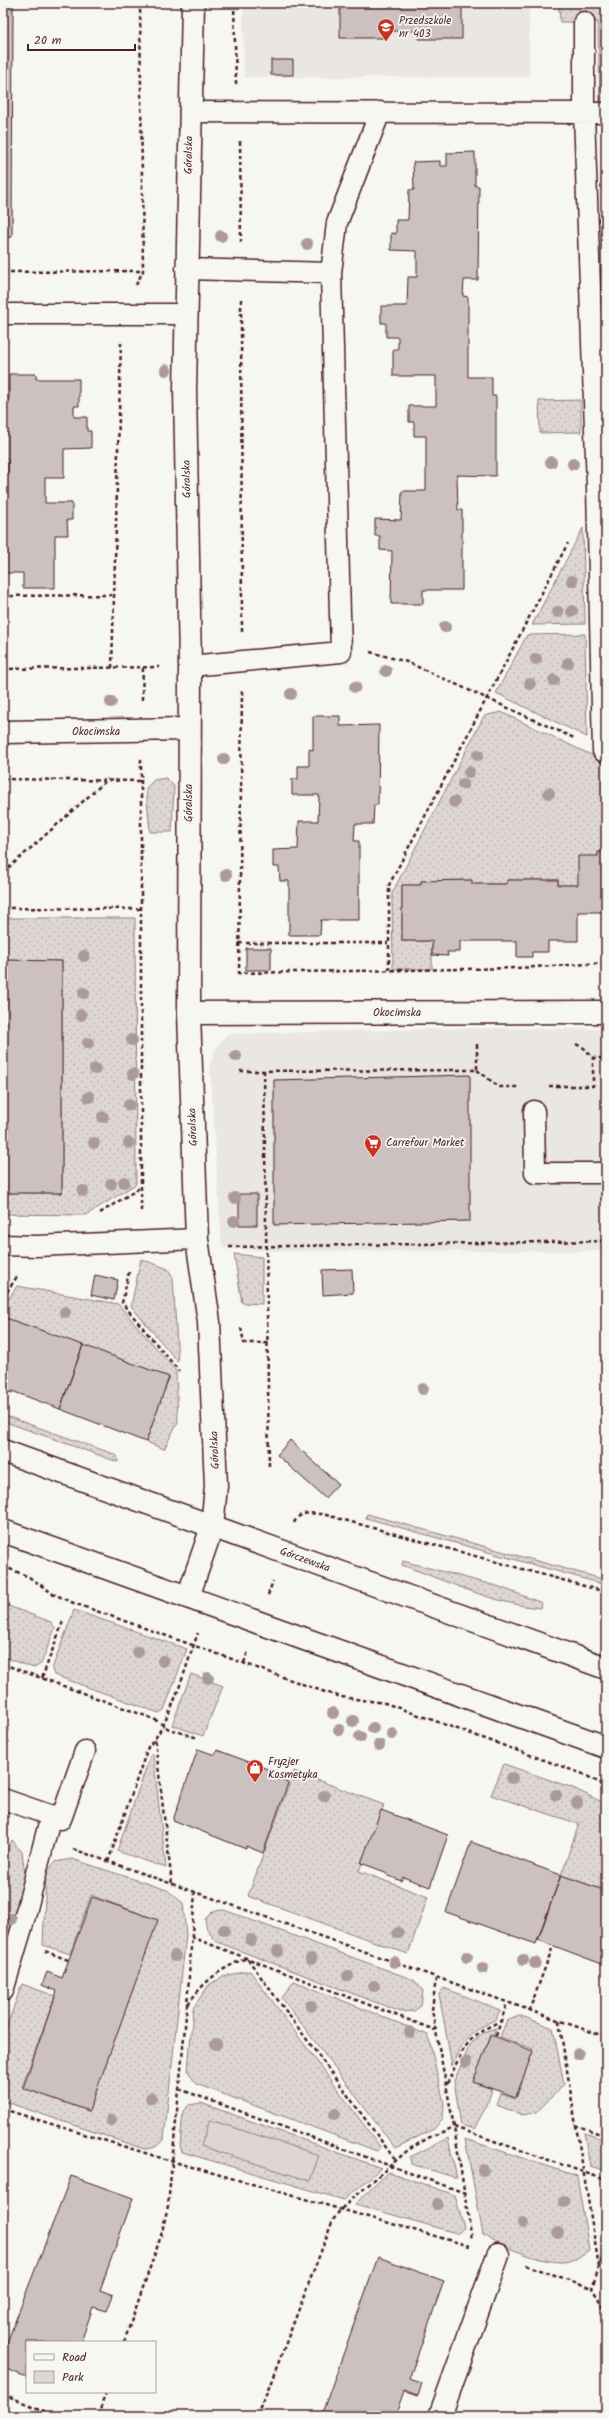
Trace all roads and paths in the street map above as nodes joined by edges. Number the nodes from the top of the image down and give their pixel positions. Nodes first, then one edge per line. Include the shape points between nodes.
1 (140, 3) edge
2 (193, 3) edge
3 (234, 3) edge
4 (584, 22) dead end
5 (190, 112) junction
6 (240, 112) junction
7 (380, 112) junction
8 (584, 112) junction
9 (606, 113) edge
10 (186, 269) junction
11 (143, 270) junction
12 (241, 271) junction
13 (3, 272) edge
14 (332, 273) junction
15 (3, 314) edge
16 (122, 314) junction
17 (185, 314) junction
18 (571, 537) dead end
19 (3, 596) edge
20 (114, 596) junction
21 (341, 652) junction
22 (243, 663) junction
23 (190, 666) junction
24 (112, 668) junction
25 (143, 668) junction
26 (3, 669) edge
27 (485, 699) junction
28 (189, 729) junction
29 (142, 731) junction
30 (3, 732) edge
31 (602, 751) joint
32 (3, 779) edge
33 (108, 779) junction
34 (141, 781) junction
35 (3, 873) edge
36 (3, 908) edge
37 (143, 909) junction
38 (239, 943) junction
39 (388, 943) junction
40 (606, 964) edge
41 (389, 970) junction
42 (606, 1012) edge
43 (189, 1013) junction
44 (477, 1038) dead end
45 (264, 1070) junction
46 (240, 1071) dead end
47 (534, 1111) dead end
48 (606, 1173) edge
49 (142, 1187) junction
50 (96, 1216) dead end
51 (197, 1240) junction
52 (606, 1241) edge
53 (136, 1242) junction
54 (3, 1245) edge
55 (267, 1246) junction
56 (228, 1254) dead end
57 (240, 1322) dead end
58 (268, 1343) junction
59 (179, 1377) dead end
60 (3, 1451) edge
61 (269, 1466) dead end
62 (212, 1527) junction
63 (291, 1529) dead end
64 (3, 1531) edge
65 (3, 1566) edge
66 (275, 1575) dead end
67 (606, 1592) edge
68 (188, 1597) junction
69 (266, 1600) dead end
70 (64, 1619) dead end
71 (198, 1633) dead end
72 (194, 1646) junction
73 (250, 1646) dead end
74 (244, 1663) junction
75 (3, 1664) edge
76 (606, 1668) edge
77 (42, 1678) junction
78 (162, 1724) junction
79 (198, 1738) dead end
80 (155, 1740) junction
81 (606, 1747) edge
82 (85, 1751) dead end
83 (606, 1786) edge
84 (3, 1799) edge
85 (50, 1816) junction
86 (44, 1839) junction
87 (108, 1862) junction
88 (172, 1884) junction
89 (195, 1892) junction
90 (191, 1936) junction
91 (552, 1948) dead end
92 (247, 1958) junction
93 (436, 1978) junction
94 (3, 1991) edge
95 (507, 2003) junction
96 (187, 2005) junction
97 (529, 2011) junction
98 (501, 2021) junction
99 (559, 2021) junction
100 (435, 2030) junction
101 (496, 2036) dead end
102 (606, 2038) edge
103 (446, 2085) junction
104 (179, 2089) junction
105 (3, 2109) edge
106 (575, 2125) junction
107 (454, 2127) junction
108 (606, 2136) edge
109 (171, 2161) junction
110 (396, 2161) junction
111 (390, 2166) junction
112 (582, 2172) junction
113 (606, 2180) edge
114 (465, 2193) junction
115 (341, 2209) junction
116 (606, 2246) edge
117 (498, 2255) joint
118 (599, 2267) junction
119 (592, 2288) junction
120 (601, 2303) junction
121 (606, 2305) edge
122 (606, 2325) edge
123 (124, 2341) edge
124 (106, 2393) edge
125 (3, 2394) edge
126 (56, 2416) edge
127 (98, 2416) edge
128 (258, 2416) edge
129 (440, 2416) edge

1 - 11 path
2 - 5 street, Góralska
3 - 6 path via 236,80
4 - 8 lane
5 - 6 lane
5 - 10 street, Góralska
6 - 7 lane
6 - 12 path
7 - 8 lane
7 - 14 lane via 337,223
8 - 9 lane
8 - 31 lane via 597,480
10 - 12 lane
10 - 17 street, Góralska
11 - 13 path
11 - 16 path
12 - 14 lane
12 - 22 path
14 - 21 lane
15 - 16 lane
16 - 17 lane
16 - 20 path
17 - 23 street, Góralska
18 - 27 path
19 - 20 path
20 - 24 path
21 - 22 lane
21 - 27 path via 388,655
22 - 23 lane
22 - 38 path
23 - 25 path
23 - 28 street, Góralska
24 - 25 path
24 - 26 path
25 - 29 path
27 - 31 path
27 - 39 path via 389,885
28 - 29 street, Okocimska
28 - 43 street, Góralska
29 - 30 street, Okocimska
29 - 34 path
32 - 33 path
33 - 34 path
33 - 35 path
34 - 37 path
36 - 37 path
37 - 49 path
38 - 39 path
38 - 41 path via 239,973
39 - 41 path
40 - 41 path
42 - 43 street, Okocimska
43 - 51 street, Góralska
44 - 45 path via 477,1070
45 - 46 path
45 - 55 path
47 - 48 lane via 535,1173
49 - 50 path
49 - 53 path via 141,1216
51 - 53 lane
51 - 62 street, Góralska via 209,1322 216,1486
52 - 55 path
53 - 54 lane
53 - 59 path via 122,1303 179,1370
55 - 56 path via 227,1246
55 - 58 path
57 - 58 path via 244,1343
58 - 61 path
60 - 62 street, Górczewska
62 - 68 street, Góralska
62 - 76 street, Górczewska
63 - 67 path via 300,1515 326,1515
64 - 68 street
65 - 72 path via 29,1577 70,1602
66 - 69 path
68 - 81 street
70 - 77 path
71 - 72 path
72 - 74 path
72 - 78 path via 169,1714
73 - 74 path
74 - 83 path via 341,1697 385,1703 583,1774
75 - 77 path
77 - 78 path
78 - 79 path
78 - 80 path
80 - 87 path via 148,1747
80 - 88 path
82 - 85 lane via 61,1819
84 - 85 lane
85 - 86 lane
86 - 87 path
86 - 94 lane
87 - 88 path
88 - 89 path
89 - 90 path
89 - 93 path
90 - 92 path
90 - 96 path
91 - 97 path
92 - 96 path via 229,1965 212,1976 198,1989
92 - 100 path
92 - 110 path
93 - 95 path
93 - 100 path via 432,2010
95 - 97 path
95 - 98 path
96 - 104 path
97 - 99 path
98 - 101 path
98 - 103 path via 481,2029 473,2036 464,2048
99 - 102 path
99 - 106 path
100 - 103 path
103 - 107 path
104 - 109 path
104 - 111 path
105 - 109 path
106 - 108 path
106 - 112 path
107 - 110 path via 428,2138
107 - 112 path
107 - 114 path
109 - 115 path
109 - 123 path via 168,2206
110 - 111 path
111 - 114 path
111 - 115 path
112 - 113 path
112 - 118 path
114 - 115 path via 473,2247
115 - 128 path via 333,2220
116 - 118 path
117 - 119 path
117 - 129 street
118 - 119 path
119 - 120 path
120 - 121 path
120 - 122 path
124 - 127 path
125 - 126 path

